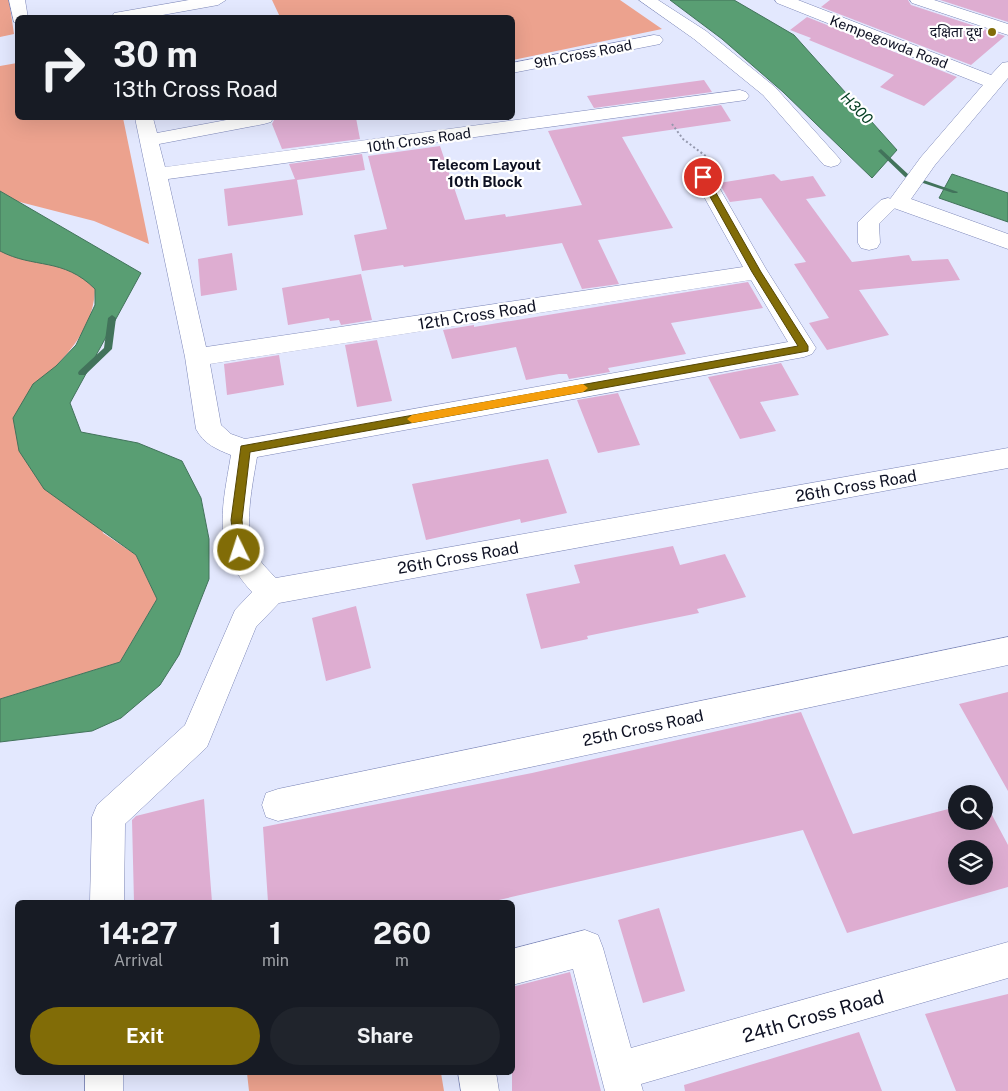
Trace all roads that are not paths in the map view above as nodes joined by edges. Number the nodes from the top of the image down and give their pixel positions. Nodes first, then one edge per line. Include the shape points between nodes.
1 (17, 0) edge
2 (116, 0) edge
3 (218, 0) edge
4 (647, 0) edge
5 (783, 0) edge
6 (918, 0) edge
7 (20, 15) edge
8 (120, 15) edge
9 (132, 15) edge
10 (1008, 30) edge
11 (654, 40) dead end
12 (515, 67) edge
13 (1008, 67) edge
14 (995, 83) junction
15 (740, 96) dead end
16 (145, 120) edge
17 (254, 120) edge
18 (150, 140) junction
19 (831, 161) dead end
20 (709, 169) road end
21 (158, 174) junction
22 (888, 204) dead end
23 (1008, 242) edge
24 (869, 243) dead end
25 (757, 272) junction
26 (198, 357) junction
27 (245, 449) junction
28 (1008, 458) edge
29 (271, 592) junction
30 (1008, 651) edge
31 (278, 805) dead end
32 (107, 900) edge
33 (1008, 960) edge
34 (515, 966) edge
35 (104, 1075) edge
36 (477, 1075) edge
37 (621, 1081) edge
38 (104, 1091) edge
39 (480, 1091) edge

1 - 7 street
2 - 8 street
3 - 9 street
4 - 19 street via 700,35 769,91
5 - 14 street, Kempegowda Road
6 - 10 street
11 - 12 street, 9th Cross Road
13 - 14 street
14 - 23 street via 928,161 898,202
15 - 21 street, 10th Cross Road
16 - 18 street
17 - 18 street
18 - 21 street
20 - 25 street
21 - 26 street
22 - 24 street via 868,222
25 - 26 street, 12th Cross Road
25 - 27 street via 804,348
26 - 27 street via 210,429 222,441
27 - 29 street via 237,520 239,550 252,575
28 - 29 street, 26th Cross Road
29 - 32 street via 245,618 196,736 109,817
30 - 31 street, 25th Cross Road
33 - 37 street, 24th Cross Road
34 - 37 street via 585,948
35 - 38 street
36 - 39 street

